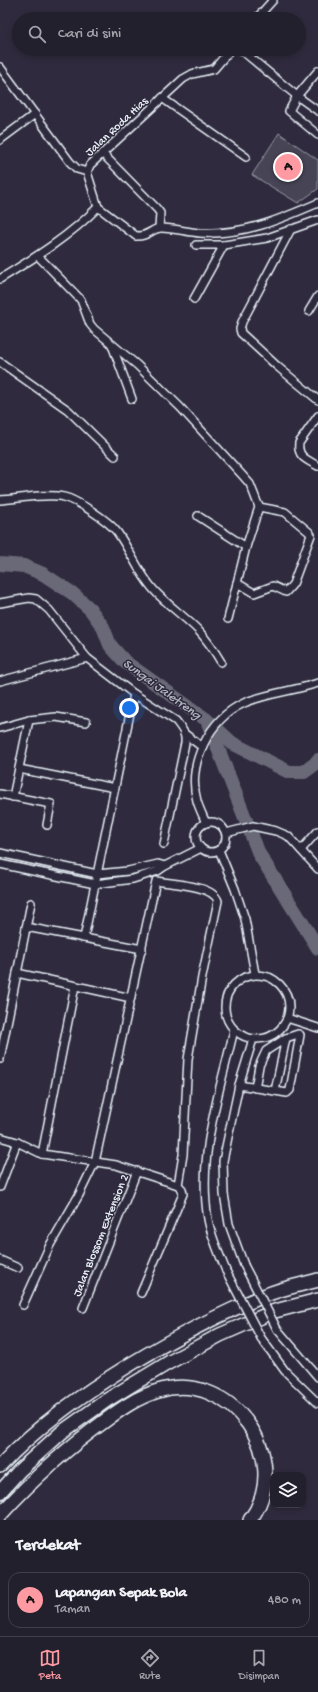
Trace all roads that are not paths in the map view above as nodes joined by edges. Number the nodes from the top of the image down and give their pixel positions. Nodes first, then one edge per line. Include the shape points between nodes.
1 (273, 0) edge
2 (262, 12) edge
3 (225, 56) edge
4 (248, 56) edge
5 (0, 67) edge
6 (318, 71) edge
7 (297, 96) junction
8 (162, 98) junction
9 (318, 111) edge
10 (34, 114) junction
11 (318, 135) edge
12 (0, 140) edge
13 (102, 153) junction
14 (246, 157) dead end
15 (87, 172) junction
16 (318, 203) edge
17 (98, 207) junction
18 (318, 220) edge
19 (159, 228) junction
20 (291, 229) junction
21 (196, 245) dead end
22 (224, 245) junction
23 (38, 256) junction
24 (0, 279) edge
25 (318, 296) edge
26 (194, 299) dead end
27 (309, 311) dead end
28 (112, 344) junction
29 (0, 362) edge
30 (132, 399) dead end
31 (318, 400) edge
32 (318, 416) edge
33 (115, 456) dead end
34 (318, 466) edge
35 (0, 500) edge
36 (259, 506) junction
37 (198, 516) dead end
38 (246, 547) junction
39 (237, 584) junction
40 (0, 603) edge
41 (228, 619) dead end
42 (87, 658) junction
43 (221, 662) dead end
44 (0, 681) edge
45 (318, 683) edge
46 (134, 694) junction
47 (28, 720) junction
48 (86, 722) dead end
49 (0, 728) edge
50 (186, 734) junction
51 (202, 747) junction
52 (19, 769) junction
53 (115, 788) junction
54 (0, 794) edge
55 (13, 797) junction
56 (206, 823) junction
57 (46, 825) dead end
58 (318, 831) edge
59 (226, 833) junction
60 (164, 844) dead end
61 (201, 848) junction
62 (219, 850) junction
63 (301, 850) junction
64 (0, 854) edge
65 (0, 864) edge
66 (165, 866) junction
67 (318, 869) edge
68 (97, 874) junction
69 (95, 884) junction
70 (32, 903) dead end
71 (26, 927) junction
72 (84, 938) junction
73 (142, 949) junction
74 (17, 973) junction
75 (255, 974) junction
76 (75, 986) junction
77 (131, 998) junction
78 (287, 1018) junction
79 (318, 1028) edge
80 (234, 1030) junction
81 (286, 1038) junction
82 (253, 1039) junction
83 (0, 1059) edge
84 (239, 1085) junction
85 (255, 1088) junction
86 (275, 1091) junction
87 (0, 1137) edge
88 (17, 1142) junction
89 (42, 1154) junction
90 (95, 1162) junction
91 (137, 1171) junction
92 (178, 1185) junction
93 (0, 1187) edge
94 (0, 1260) edge
95 (18, 1268) dead end
96 (318, 1280) edge
97 (141, 1292) dead end
98 (318, 1300) edge
99 (23, 1305) dead end
100 (83, 1308) dead end
101 (318, 1377) edge
102 (318, 1403) edge
103 (0, 1466) edge
104 (0, 1492) edge
105 (0, 1515) edge
106 (250, 1520) edge

1 - 2 street
3 - 8 street, Jalan Roda Hias via 214,69 189,75
4 - 7 street
5 - 10 street
6 - 7 street
7 - 9 street
7 - 11 street via 290,112
8 - 13 street, Jalan Roda Hias
8 - 14 street
10 - 12 street
10 - 15 street via 77,169
13 - 15 street, Jalan Roda Hias
13 - 19 street via 157,209 160,213
15 - 17 street, Jalan Roda Hias
16 - 19 street via 270,223 241,230 201,233
17 - 19 street via 136,236 144,237
17 - 23 street via 85,221
18 - 20 street
20 - 22 street via 267,238
20 - 31 street via 240,329 241,333 278,367
21 - 22 street
22 - 26 street
23 - 24 street
23 - 28 street via 77,295 90,324
25 - 27 street
28 - 30 street
28 - 36 street via 180,407 243,476 250,484
29 - 33 street via 68,410
32 - 34 street via 298,448 302,457
35 - 43 street via 64,497 102,518 116,530 151,587 165,603 196,629
36 - 38 street
36 - 39 street via 285,512 311,535 293,584 286,592 273,586 254,593
37 - 38 street
38 - 39 street
39 - 41 street
40 - 42 street via 36,599 49,610
42 - 44 street
42 - 46 street
45 - 51 street via 243,704 220,720
46 - 50 street via 176,721
46 - 53 street
47 - 48 street via 56,717
47 - 49 street
47 - 52 street
50 - 51 street
50 - 60 street
51 - 56 street via 195,782 197,801
52 - 53 street
52 - 55 street
53 - 68 street
54 - 55 street
55 - 57 street via 51,804
56 - 59 street via 220,825
56 - 61 street via 197,834
58 - 63 street
59 - 62 street via 225,843
59 - 63 street via 253,826 276,831 288,836
61 - 62 street via 209,852
61 - 66 street
62 - 75 street via 245,919
63 - 67 street
64 - 68 street
65 - 69 street
66 - 68 street via 158,864 128,871
66 - 69 street via 133,879
68 - 69 street
69 - 72 street
70 - 71 street
71 - 72 street
71 - 74 street
72 - 73 street
73 - 77 street
73 - 92 street via 156,881 206,889 216,897 218,901 188,1059 183,1155
74 - 76 street
74 - 83 street
75 - 78 street via 266,975 283,987 288,997
75 - 80 street via 245,976 236,982 225,1000 228,1021
76 - 77 street
76 - 89 street
77 - 90 street
78 - 79 street
78 - 82 street via 274,1034
80 - 82 street
80 - 102 street, bridge via 208,1147 204,1185 208,1221 226,1271 261,1338 285,1371
81 - 85 street via 266,1051 262,1057
81 - 86 street
81 - 86 street via 297,1033 300,1035 290,1090 287,1093
82 - 84 street
84 - 85 street
84 - 101 street, bridge via 223,1161 228,1224 244,1265 277,1329
85 - 86 street
87 - 88 street
88 - 89 street
88 - 93 street
89 - 90 street
90 - 91 street
90 - 99 street via 50,1245
91 - 92 street
91 - 100 street, Jalan Blossom Extension 2
92 - 97 street via 182,1189 181,1199
94 - 95 street
96 - 103 highway via 267,1295 213,1319 160,1347 97,1385 51,1418
98 - 104 highway via 275,1311 220,1335 168,1363 107,1400 62,1432
105 - 106 highway via 51,1463 121,1409 142,1396 181,1387 200,1389 220,1397 239,1411 252,1428 261,1450 265,1470 263,1495

